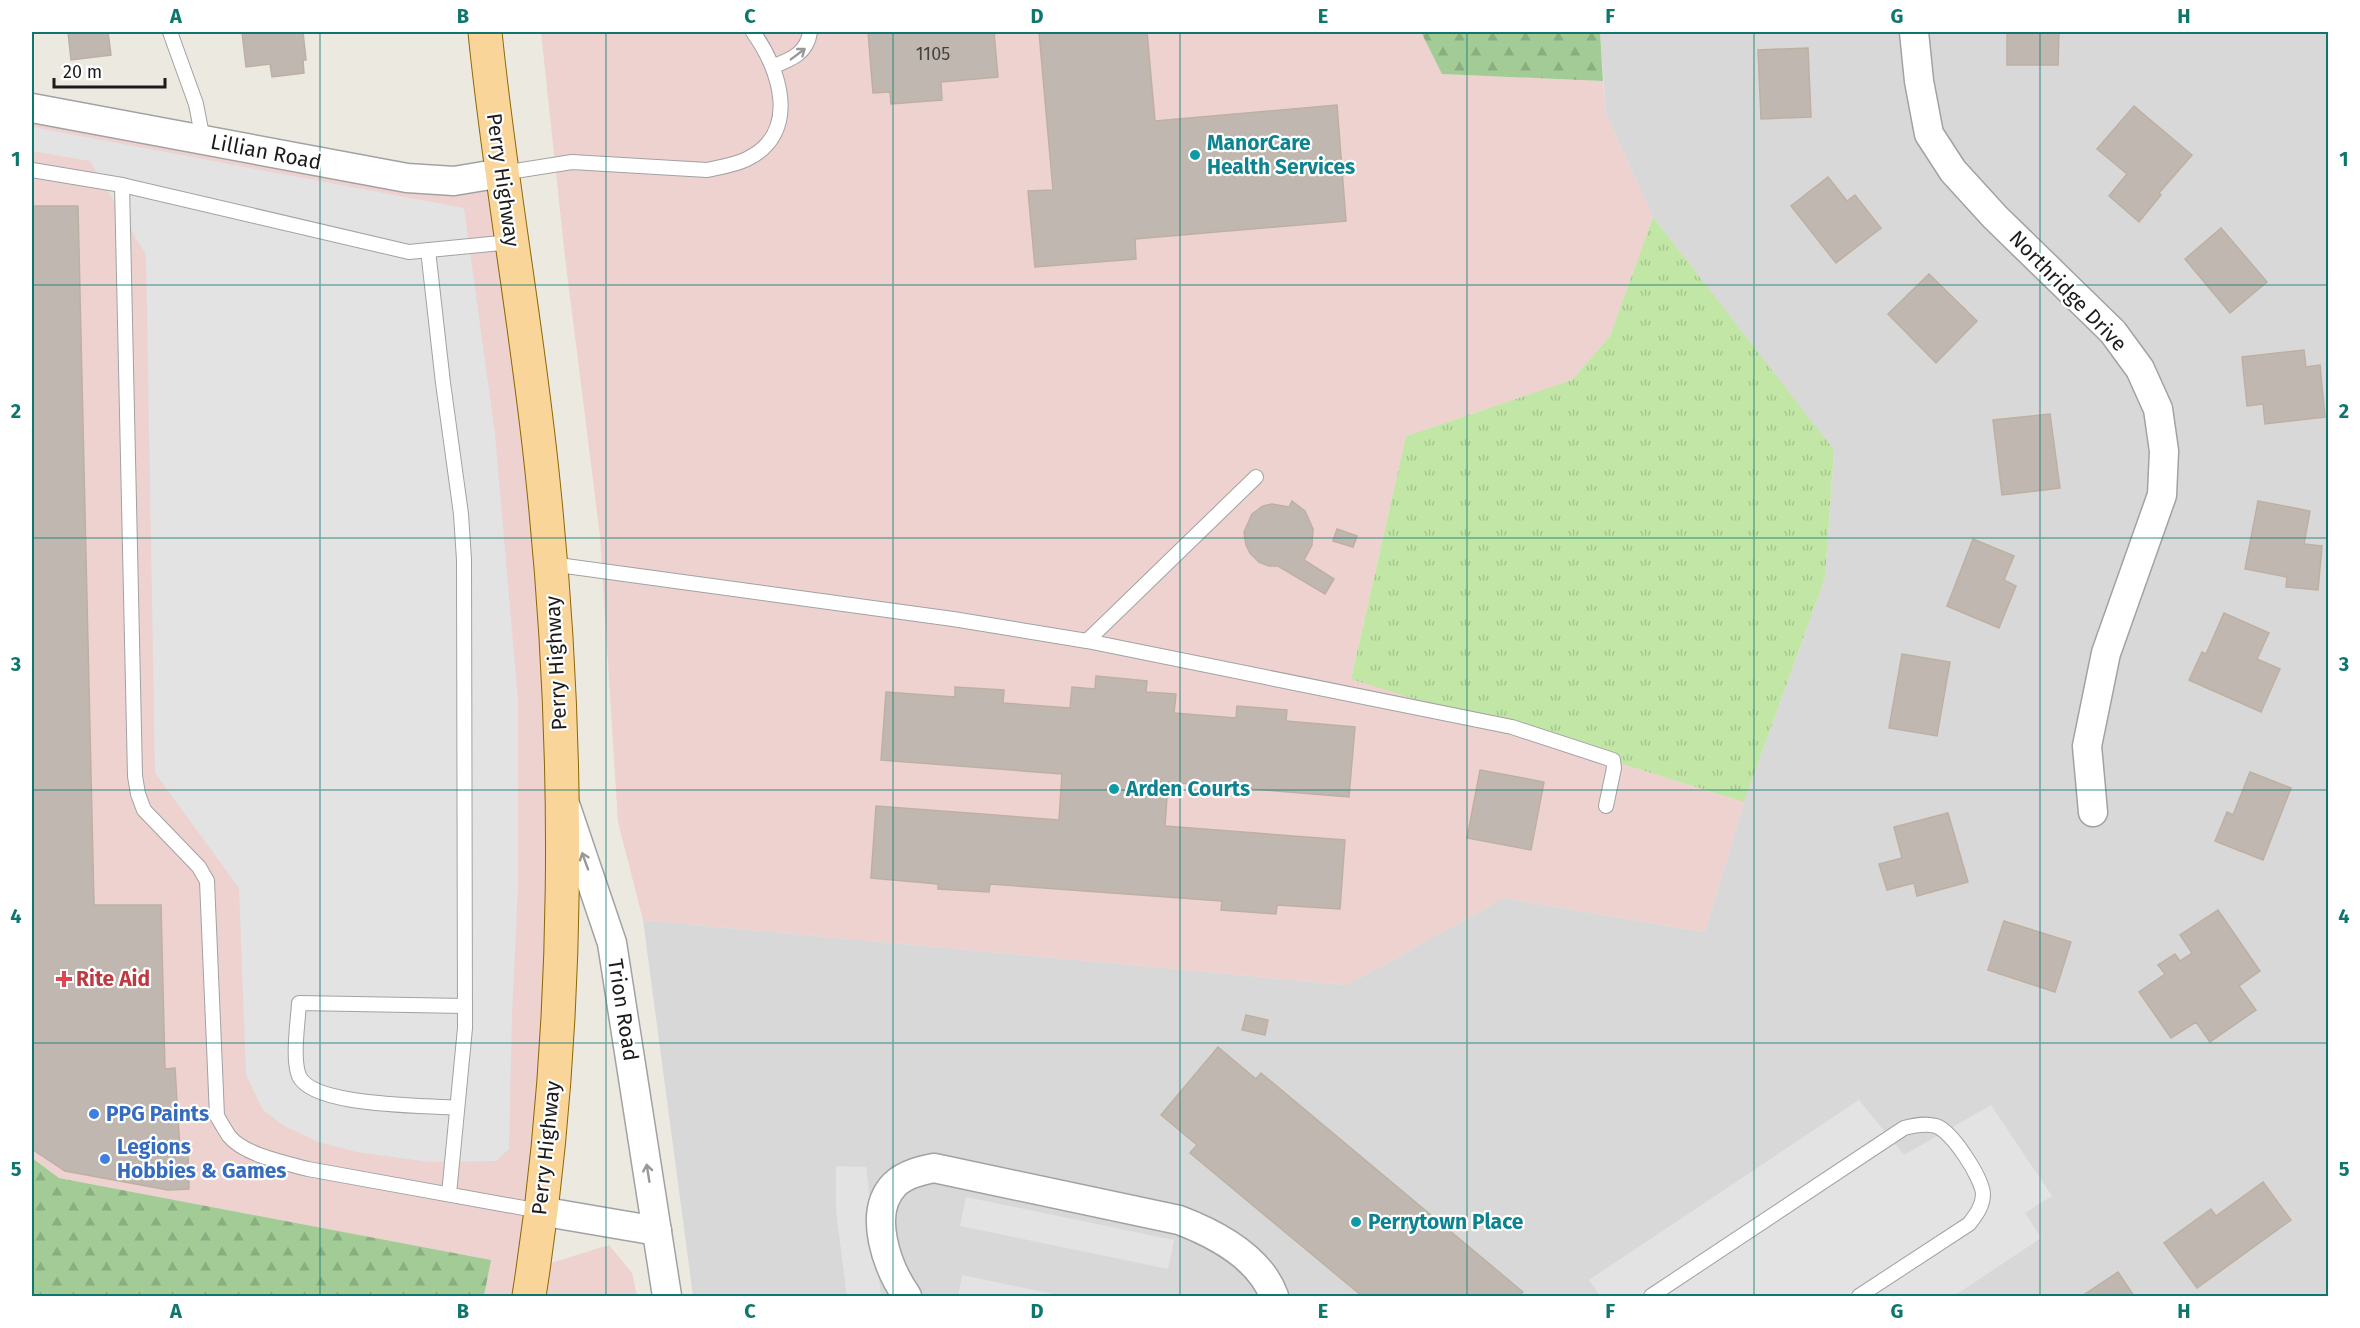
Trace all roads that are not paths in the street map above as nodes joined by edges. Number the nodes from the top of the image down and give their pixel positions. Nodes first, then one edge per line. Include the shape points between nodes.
1 (170, 32) edge
2 (485, 32) edge
3 (753, 32) edge
4 (810, 32) edge
5 (1914, 32) edge
6 (774, 66) junction
7 (32, 108) edge
8 (203, 140) junction
9 (32, 170) edge
10 (502, 173) junction
11 (122, 185) junction
12 (511, 242) junction
13 (428, 250) junction
14 (1256, 477) dead end
15 (551, 564) junction
16 (1087, 641) junction
17 (562, 795) junction
18 (1606, 806) dead end
19 (2093, 812) dead end
20 (465, 1006) junction
21 (457, 1108) junction
22 (449, 1194) junction
23 (540, 1211) junction
24 (657, 1231) junction
25 (529, 1296) edge
26 (667, 1296) edge
27 (907, 1296) edge
28 (1274, 1296) edge
29 (1651, 1296) edge
30 (1858, 1296) edge

1 - 8 lane via 196,104
2 - 10 main road, Perry Highway
3 - 6 lane
6 -> 4 lane via 807,47
5 - 19 street, Northridge Drive via 1929,134 1953,171 1995,217 2113,332 2140,369 2158,410 2164,451 2162,495 2106,653 2087,746
6 - 10 lane via 782,95 780,116 775,132 748,159 707,170 572,162
7 - 8 street, Lillian Road
8 - 10 street, Lillian Road via 430,181
9 - 11 lane
10 - 12 main road, Perry Highway
11 - 13 lane via 409,252
11 - 22 lane via 135,776 144,810 199,867 207,881 217,1116 231,1138 277,1161
12 - 13 lane
12 - 15 main road, Perry Highway via 534,395
13 - 20 lane via 464,560
14 - 16 lane
15 - 16 lane
15 - 17 main road, Perry Highway
16 - 18 lane via 1512,727 1610,758 1614,768
17 - 23 main road, Perry Highway via 560,975
24 -> 17 street, Trion Road via 612,943
20 - 21 lane
20 - 21 lane via 299,1002 296,1059 300,1077 316,1091 343,1100
21 - 22 lane
22 - 23 lane
23 - 24 street
23 - 25 main road, Perry Highway
24 - 26 street, Trion Road
27 - 28 street via 895,1279 885,1252 881,1222 884,1203 895,1185 911,1173 934,1168 1201,1228 1253,1262
29 - 30 lane via 1904,1128 1939,1126 1952,1138 1979,1181 1983,1195 1980,1210 1969,1224

